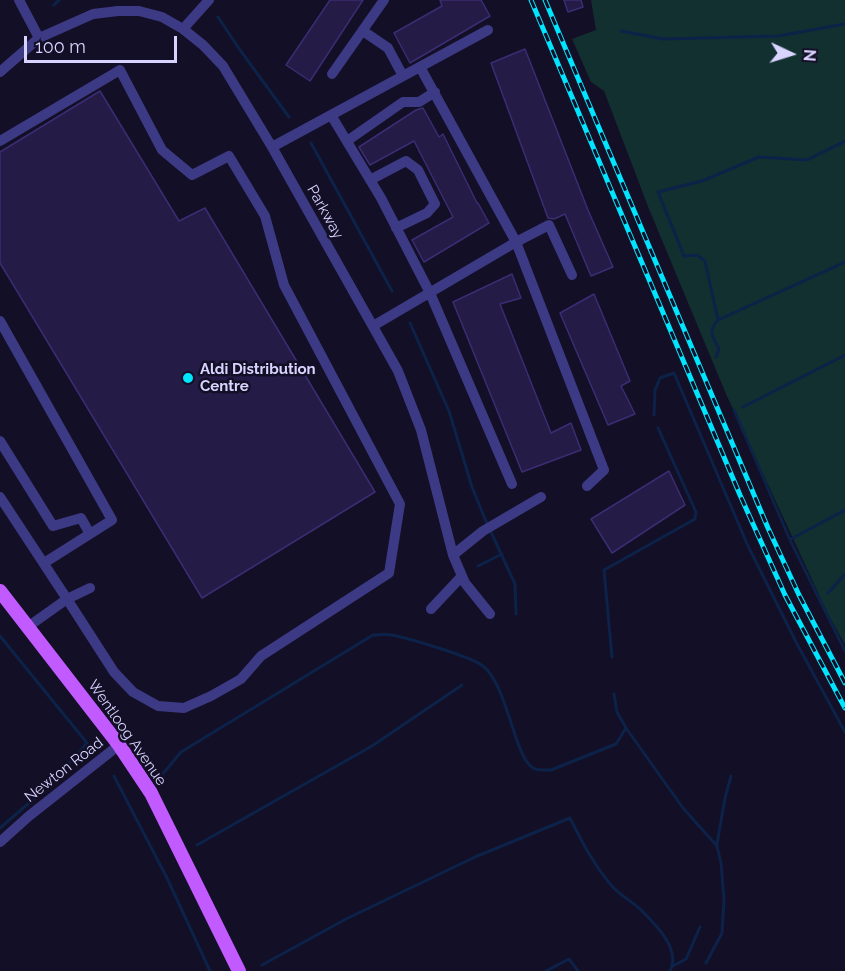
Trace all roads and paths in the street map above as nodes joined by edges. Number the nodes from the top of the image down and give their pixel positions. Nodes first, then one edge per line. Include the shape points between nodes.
1 (19, 0) edge
2 (209, 0) edge
3 (384, 0) edge
4 (183, 29) junction
5 (363, 30) junction
6 (488, 30) dead end
7 (39, 38) junction
8 (420, 67) junction
9 (0, 72) edge
10 (332, 74) dead end
11 (403, 76) junction
12 (435, 93) junction
13 (332, 115) junction
14 (0, 141) edge
15 (347, 141) junction
16 (272, 147) junction
17 (370, 180) junction
18 (396, 228) junction
19 (516, 242) junction
20 (572, 275) dead end
21 (430, 293) junction
22 (0, 321) edge
23 (373, 326) junction
24 (0, 441) edge
25 (512, 484) dead end
26 (587, 486) dead end
27 (0, 497) edge
28 (541, 497) dead end
29 (90, 534) junction
30 (453, 555) junction
31 (44, 563) junction
32 (462, 576) junction
33 (90, 588) dead end
34 (0, 591) edge
35 (68, 599) junction
36 (431, 609) dead end
37 (490, 614) dead end
38 (29, 626) junction
39 (119, 745) junction
40 (0, 842) edge
41 (239, 971) edge

1 - 7 street
2 - 4 street
3 - 5 street
4 - 7 street, Parkway via 162,17 118,11 93,14
4 - 16 street, Parkway via 223,66
5 - 10 street
5 - 11 street via 388,48
6 - 8 street
7 - 9 street, Parkway
8 - 11 street
8 - 12 street
11 - 13 street
12 - 15 street via 419,102 403,102
12 - 19 street
13 - 15 street
13 - 16 street
14 - 35 street via 120,70 162,150 192,175 229,156 265,216 284,285 400,504 389,573 261,656 241,679 184,708 158,706 134,692 114,672
15 - 17 street
16 - 23 street, Parkway
17 - 18 street
17 - 18 street via 406,161 418,170 435,204 427,213
18 - 21 street
19 - 20 street via 549,225
19 - 21 street
19 - 26 street via 604,470
21 - 23 street
21 - 25 street
22 - 29 street via 112,520
23 - 30 street, Parkway via 398,371 421,430
24 - 29 street via 53,526 81,518
27 - 31 street
28 - 30 street via 483,531
29 - 31 street
30 - 32 street, Parkway
31 - 35 street
32 - 36 street
32 - 37 street, Parkway
33 - 35 street
34 - 38 main road, Wentloog Avenue
35 - 38 street
38 - 39 main road, Wentloog Avenue
39 - 40 street, Newton Road
39 - 41 main road, Wentloog Avenue via 151,793

